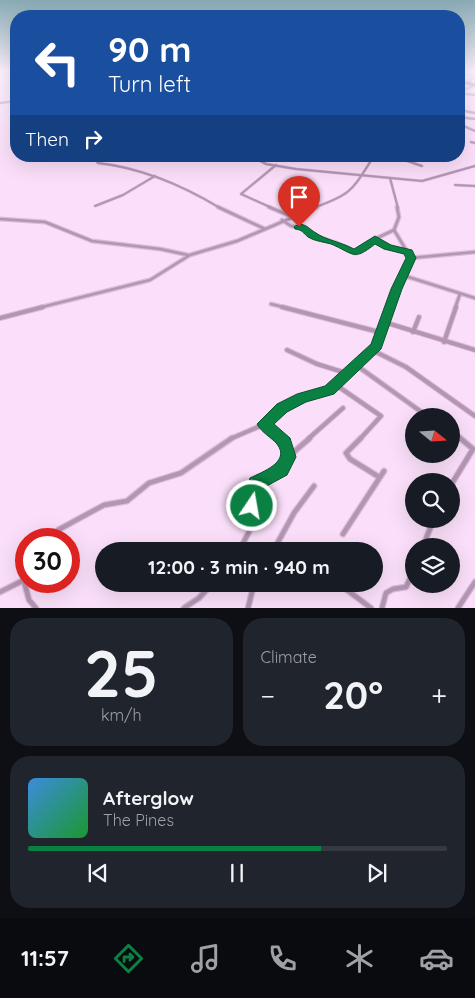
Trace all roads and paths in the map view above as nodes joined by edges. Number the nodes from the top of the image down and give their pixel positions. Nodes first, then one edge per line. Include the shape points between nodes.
1 (465, 126) edge
2 (475, 126) edge
3 (472, 129) junction
4 (475, 131) edge
5 (471, 142) dead end
6 (475, 142) edge
7 (97, 162) edge
8 (262, 162) edge
9 (370, 162) edge
10 (410, 162) edge
11 (276, 165) junction
12 (422, 166) dead end
13 (475, 166) edge
14 (362, 174) junction
15 (155, 176) junction
16 (390, 178) junction
17 (455, 185) dead end
18 (475, 186) edge
19 (95, 206) dead end
20 (291, 216) junction
21 (0, 219) edge
22 (282, 220) junction
23 (265, 229) junction
24 (394, 230) junction
25 (375, 239) junction
26 (408, 252) junction
27 (475, 252) edge
28 (190, 255) junction
29 (411, 258) junction
30 (402, 275) junction
31 (460, 294) junction
32 (475, 298) edge
33 (271, 304) dead end
34 (419, 317) dead end
35 (0, 318) edge
36 (384, 322) junction
37 (413, 332) junction
38 (382, 333) junction
39 (444, 342) junction
40 (287, 350) dead end
41 (372, 350) junction
42 (475, 350) edge
43 (356, 365) junction
44 (346, 374) junction
45 (336, 385) junction
46 (343, 408) dead end
47 (416, 408) edge
48 (475, 416) edge
49 (265, 424) junction
50 (460, 438) edge
51 (288, 457) junction
52 (384, 471) dead end
53 (458, 473) edge
54 (379, 477) junction
55 (314, 486) dead end
56 (62, 528) edge
57 (343, 534) dead end
58 (244, 542) edge
59 (279, 542) edge
60 (475, 582) edge
61 (15, 585) edge
62 (405, 587) edge
63 (0, 592) edge
64 (205, 592) edge
65 (252, 592) edge
66 (350, 592) edge
67 (28, 593) edge
68 (36, 608) edge
69 (184, 608) edge
70 (248, 608) edge
71 (371, 608) edge
72 (382, 608) edge
73 (458, 608) edge

1 - 3 street
2 - 3 street
3 - 4 street
5 - 6 street
7 - 15 street
8 - 11 street
9 - 14 street
10 - 12 street
11 - 14 street
11 - 20 street via 241,194
13 - 16 street via 426,181
14 - 16 street
14 - 20 street via 346,195
15 - 19 street via 123,195
15 - 23 street
16 - 24 street via 400,214
17 - 18 street
20 - 22 street
21 - 28 street via 45,222 92,242
22 - 23 street
22 - 25 street via 355,253
23 - 28 street
24 - 25 street
24 - 26 street
25 - 26 street via 388,247
26 - 29 street
27 - 29 street
28 - 35 street via 150,280
29 - 30 street
30 - 31 street
30 - 36 street
31 - 32 street
31 - 39 street
33 - 38 street
34 - 37 street
36 - 37 street
36 - 38 street
37 - 39 street
38 - 41 street
39 - 42 street
40 - 44 street
41 - 43 street
41 - 48 street via 406,367
43 - 44 street
43 - 47 street
44 - 45 street
45 - 49 street via 324,393 302,398 282,408
45 - 54 street via 381,416 346,453
46 - 51 street
49 - 51 street via 285,442
49 - 56 street via 236,434 181,473 149,483 126,501 104,505
50 - 53 street via 473,449
51 - 58 street via 282,470 254,486 252,526
52 - 54 street
54 - 57 street
55 - 59 street via 294,513
60 - 73 street
61 - 63 street
62 - 72 street via 386,593
64 - 69 street
65 - 70 street
66 - 71 street
67 - 68 street

